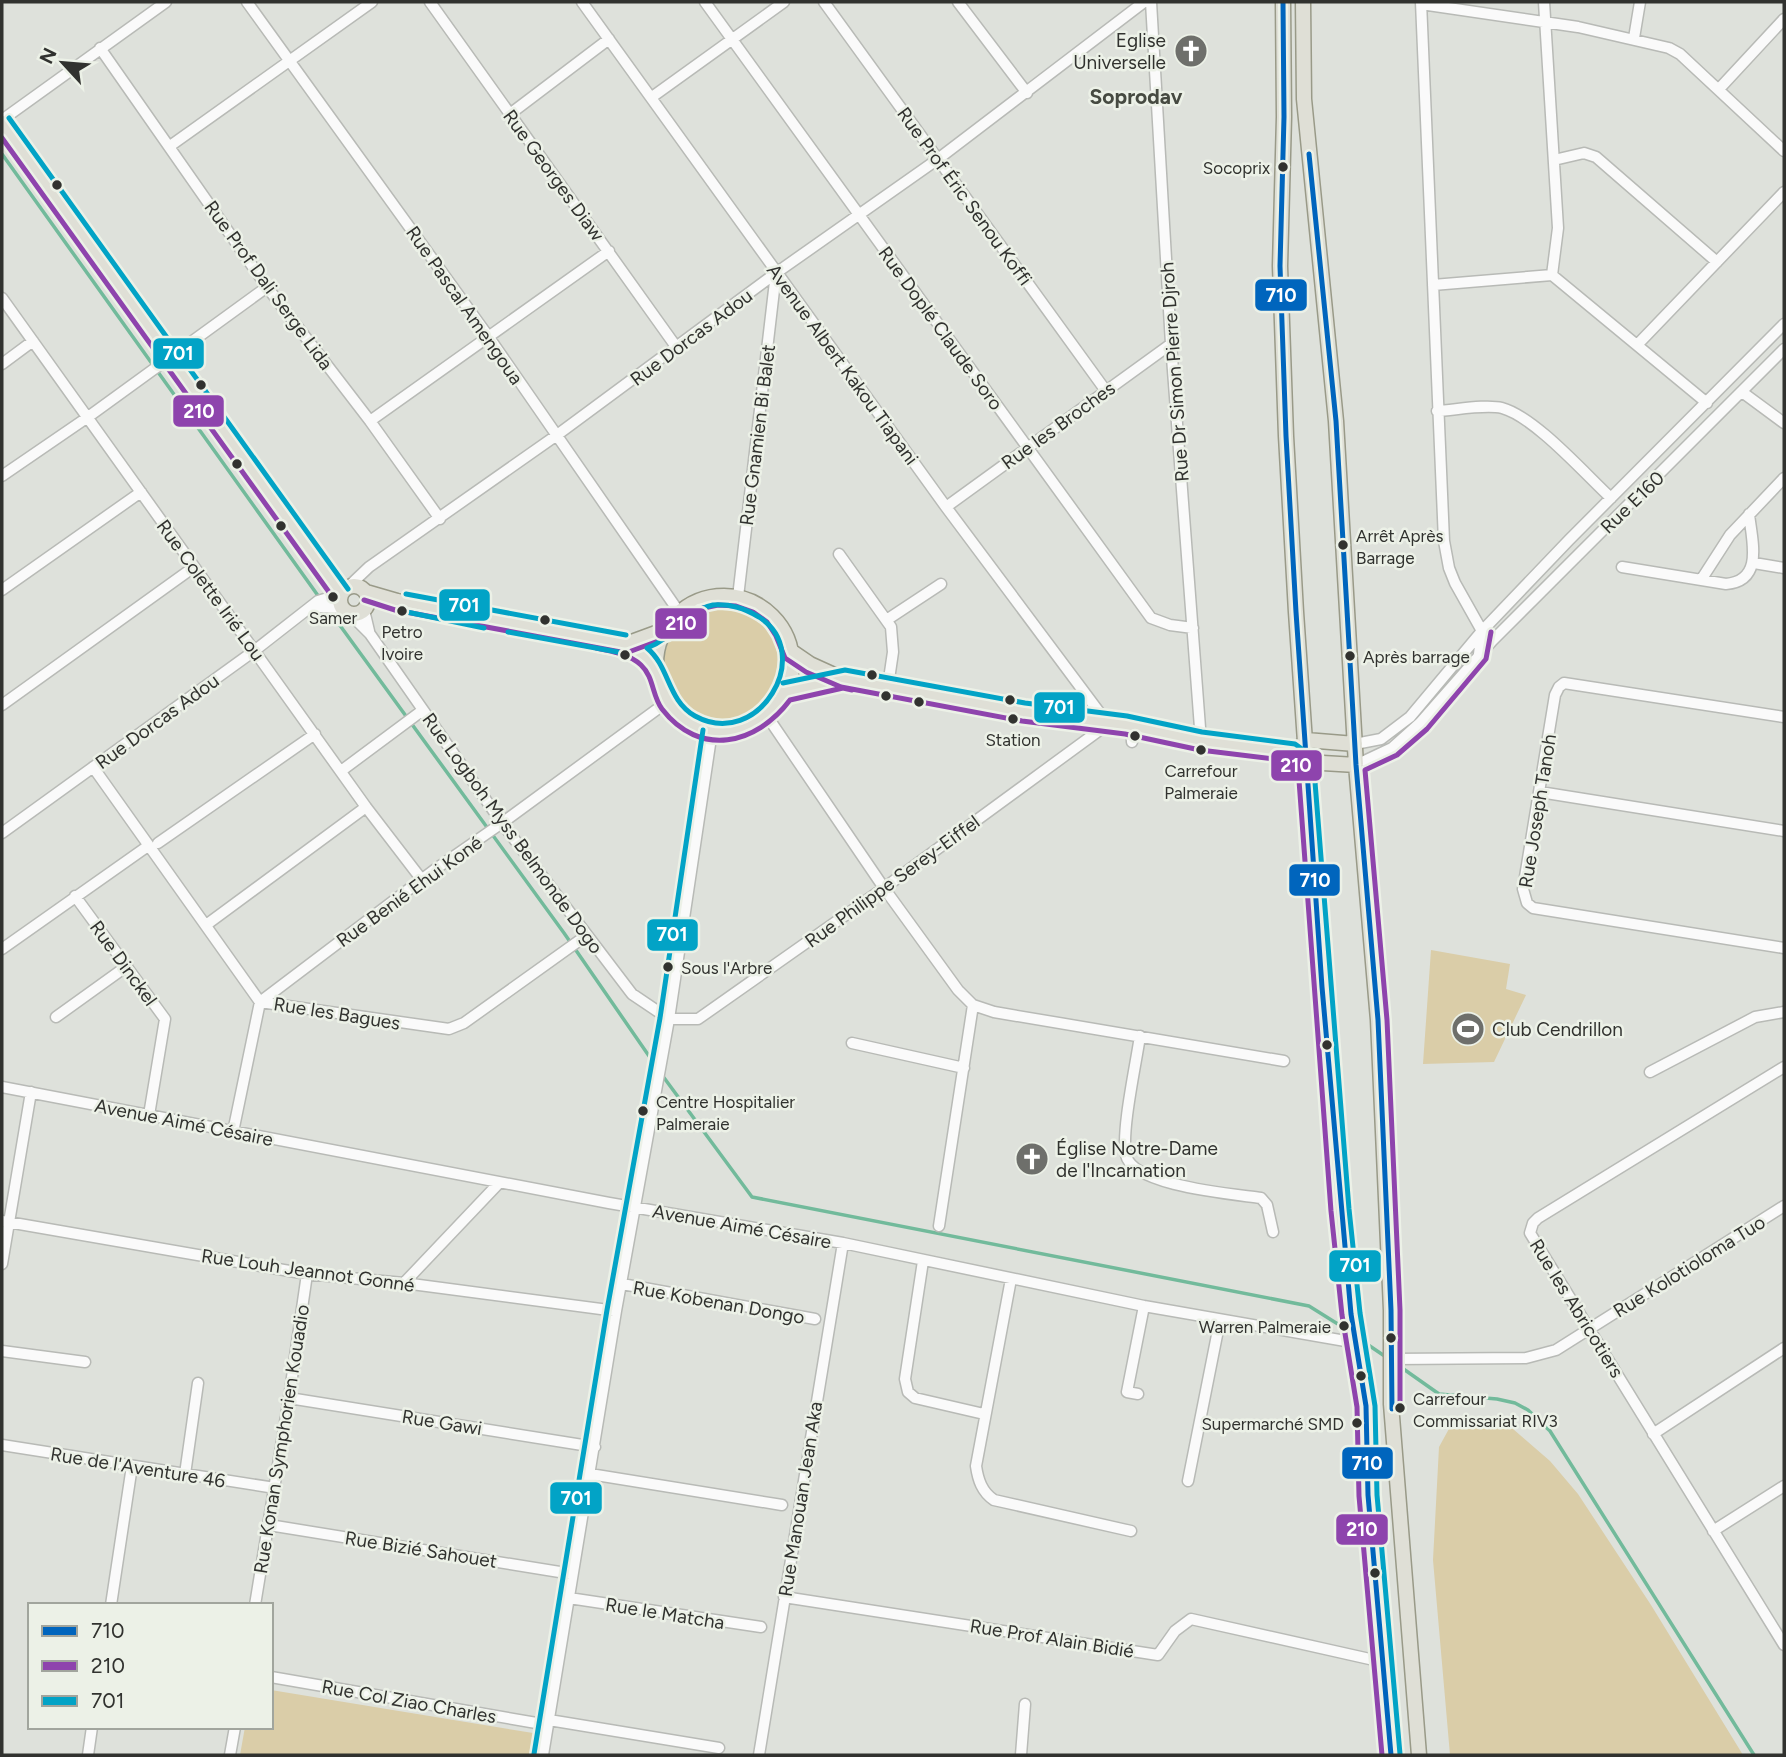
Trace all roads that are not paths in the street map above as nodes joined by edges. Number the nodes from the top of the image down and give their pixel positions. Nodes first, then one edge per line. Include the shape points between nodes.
1 (166, 2) edge
2 (247, 2) edge
3 (372, 2) edge
4 (430, 2) edge
5 (582, 2) edge
6 (705, 2) edge
7 (784, 2) edge
8 (824, 2) edge
9 (958, 2) edge
10 (1144, 2) edge
11 (1151, 2) edge
12 (1283, 2) edge
13 (1303, 2) edge
14 (1544, 2) edge
15 (1640, 2) edge
16 (1421, 3) edge
17 (1784, 19) edge
18 (1545, 22) junction
19 (1634, 38) junction
20 (609, 39) junction
21 (732, 39) junction
22 (100, 48) junction
23 (290, 61) junction
24 (1719, 89) junction
25 (1027, 93) junction
26 (652, 97) junction
27 (510, 114) junction
28 (2, 121) edge
29 (170, 146) junction
30 (1784, 151) edge
31 (938, 159) junction
32 (1554, 160) junction
33 (1784, 192) edge
34 (860, 215) junction
35 (610, 251) junction
36 (1717, 262) junction
37 (776, 273) junction
38 (1552, 275) junction
39 (1433, 285) junction
40 (267, 287) junction
41 (2, 298) edge
42 (1784, 324) edge
43 (488, 336) junction
44 (33, 341) junction
45 (1171, 344) junction
46 (1638, 344) junction
47 (677, 348) junction
48 (1784, 349) edge
49 (171, 358) junction
50 (2, 364) edge
51 (1106, 391) junction
52 (1742, 392) junction
53 (1707, 403) junction
54 (1437, 411) junction
55 (88, 417) junction
56 (370, 421) junction
57 (1784, 423) edge
58 (557, 435) junction
59 (1026, 448) junction
60 (2, 476) edge
61 (1784, 478) edge
62 (141, 492) junction
63 (1611, 498) junction
64 (946, 508) junction
65 (1749, 514) junction
66 (440, 519) junction
67 (839, 554) dead end
68 (1754, 563) junction
69 (194, 567) junction
70 (1622, 567) dead end
71 (1784, 568) edge
72 (1701, 580) junction
73 (940, 584) dead end
74 (2, 590) edge
75 (738, 597) junction
76 (342, 601) junction
77 (679, 612) junction
78 (888, 620) junction
79 (1193, 628) junction
80 (664, 630) junction
81 (1482, 631) junction
82 (626, 644) junction
83 (254, 650) junction
84 (791, 651) junction
85 (1479, 654) junction
86 (656, 669) junction
87 (843, 679) junction
88 (888, 687) junction
89 (785, 692) junction
90 (667, 702) junction
91 (2, 705) edge
92 (423, 710) junction
93 (767, 716) junction
94 (1784, 717) edge
95 (1108, 724) junction
96 (1131, 726) junction
97 (712, 731) junction
98 (315, 734) junction
99 (1306, 740) junction
100 (1132, 741) dead end
101 (1200, 741) junction
102 (1355, 744) junction
103 (1293, 753) junction
104 (1306, 762) junction
105 (1356, 765) junction
106 (93, 767) junction
107 (341, 771) junction
108 (1540, 792) junction
109 (366, 807) junction
110 (502, 823) junction
111 (1784, 831) edge
112 (2, 832) edge
113 (153, 844) junction
114 (422, 880) junction
115 (884, 888) junction
116 (75, 896) junction
117 (205, 925) junction
118 (587, 935) junction
119 (1784, 948) edge
120 (2, 950) edge
121 (127, 966) junction
122 (260, 1002) junction
123 (973, 1005) junction
124 (1784, 1012) edge
125 (56, 1017) dead end
126 (669, 1019) junction
127 (1140, 1036) junction
128 (852, 1043) dead end
129 (1284, 1061) dead end
130 (1784, 1067) edge
131 (964, 1068) junction
132 (1650, 1072) dead end
133 (2, 1087) edge
134 (31, 1092) junction
135 (149, 1115) junction
136 (233, 1132) junction
137 (499, 1183) junction
138 (1784, 1206) edge
139 (635, 1207) junction
140 (5, 1221) edge
141 (939, 1226) dead end
142 (1273, 1232) dead end
143 (843, 1243) junction
144 (923, 1261) junction
145 (2, 1264) edge
146 (307, 1273) junction
147 (1011, 1279) junction
148 (404, 1283) junction
149 (622, 1284) junction
150 (1144, 1306) junction
151 (616, 1311) junction
152 (816, 1319) dead end
153 (1220, 1320) junction
154 (1589, 1330) junction
155 (1357, 1343) junction
156 (1784, 1348) edge
157 (2, 1351) edge
158 (1393, 1359) junction
159 (85, 1362) dead end
160 (198, 1383) dead end
161 (1138, 1394) dead end
162 (289, 1398) junction
163 (984, 1414) junction
164 (1653, 1434) junction
165 (2, 1445) edge
166 (595, 1447) junction
167 (132, 1466) junction
168 (185, 1474) junction
169 (590, 1474) junction
170 (1188, 1481) dead end
171 (1784, 1486) edge
172 (275, 1488) junction
173 (782, 1505) dead end
174 (269, 1525) junction
175 (1131, 1531) dead end
176 (1713, 1531) junction
177 (572, 1574) junction
178 (784, 1597) junction
179 (569, 1598) junction
180 (111, 1603) edge
181 (255, 1603) edge
182 (1779, 1625) edge
183 (761, 1627) dead end
184 (1784, 1645) edge
185 (1383, 1662) junction
186 (273, 1677) edge
187 (1025, 1704) dead end
188 (548, 1723) junction
189 (92, 1729) edge
190 (235, 1729) edge
191 (719, 1748) dead end
192 (88, 1755) edge
193 (230, 1755) edge
194 (542, 1755) edge
195 (759, 1755) edge
196 (1021, 1755) edge
197 (1391, 1755) edge
198 (1419, 1755) edge

1 - 22 street
2 - 23 street, Rue Pascal Amengoua
3 - 23 street
4 - 27 street, Rue Georges Diaw
5 - 20 street, Avenue Albert Kakou Tiapani
6 - 21 street, Rue Doplé Claude Soro
7 - 21 street
8 - 31 street, Rue Prof Éric Senou Koffi
9 - 25 street
10 - 25 street, Rue Dorcas Adou
11 - 45 street, Rue Dr Simon Pierre Djroh
12 - 99 main road via 1280,279 1286,450
13 - 102 main road via 1304,99 1336,421
14 - 18 street
15 - 19 street
16 - 18 street
16 - 39 street
17 - 24 street
18 - 19 street
18 - 32 street
19 - 24 street via 1680,54
20 - 26 street, Avenue Albert Kakou Tiapani
20 - 27 street
21 - 26 street
21 - 34 street, Rue Doplé Claude Soro
22 - 28 street
22 - 29 street, Rue Prof Dali Serge Lida
23 - 29 street
23 - 43 street, Rue Pascal Amengoua
24 - 30 street
25 - 31 street, Rue Dorcas Adou
26 - 37 street, Avenue Albert Kakou Tiapani
27 - 35 street, Rue Georges Diaw
28 - 49 main road, Rue Logboh Myss Belmonde Dogo
29 - 40 street, Rue Prof Dali Serge Lida
31 - 34 street, Rue Dorcas Adou
31 - 51 street, Rue Prof Éric Senou Koffi
32 - 36 street via 1584,153 1596,157
32 - 38 street via 1558,228
33 - 36 street
34 - 37 street, Rue Dorcas Adou
34 - 59 street, Rue Doplé Claude Soro
35 - 43 street
35 - 47 street, Rue Georges Diaw
36 - 46 street
37 - 47 street, Rue Dorcas Adou
37 - 64 street, Avenue Albert Kakou Tiapani
37 - 75 street, Rue Gnamien Bi Balet
38 - 39 street
38 - 46 street
39 - 54 street
40 - 49 street
40 - 56 street, Rue Prof Dali Serge Lida
41 - 44 street, Rue Colette Irié Lou
42 - 53 street, Rue E160
43 - 56 street
43 - 58 street, Rue Pascal Amengoua
44 - 50 street
44 - 55 street, Rue Colette Irié Lou
45 - 51 street, Rue les Broches
45 - 79 street, Rue Dr Simon Pierre Djroh
46 - 53 street
47 - 58 street, Rue Dorcas Adou
48 - 52 street, Rue E160
49 - 55 street
49 - 76 main road, Rue Logboh Myss Belmonde Dogo
51 - 59 street, Rue les Broches
52 - 57 street
52 - 85 street, Rue E160
53 - 63 street, Rue E160
54 - 63 street via 1496,407 1512,412 1535,427
54 - 81 street via 1449,568
55 - 60 street
55 - 62 street, Rue Colette Irié Lou
56 - 66 street, Rue Prof Dali Serge Lida
58 - 66 street, Rue Dorcas Adou
58 - 77 street, Rue Pascal Amengoua
59 - 64 street, Rue les Broches
59 - 79 street, Rue Doplé Claude Soro via 1151,618
61 - 65 street
62 - 69 street, Rue Colette Irié Lou
62 - 74 street
63 - 81 street, Rue E160
64 - 95 street, Avenue Albert Kakou Tiapani
65 - 68 street
65 - 72 street
66 - 76 street, Rue Dorcas Adou via 369,567
67 - 78 street
68 - 71 street
68 - 72 street via 1736,583
69 - 83 street, Rue Colette Irié Lou
69 - 91 street
70 - 72 street
73 - 78 street
75 - 77 main road via 706,598
75 - 84 main road via 773,616
76 - 82 main road via 397,601
76 - 83 street, Rue Dorcas Adou
76 - 92 street, Rue Logboh Myss Belmonde Dogo
77 - 80 main road
78 - 88 street via 893,637
79 - 101 street, Rue Dr Simon Pierre Djroh
80 - 82 main road
80 - 86 main road
81 - 85 street
81 - 102 street, Rue E160 via 1410,717 1381,739
82 - 86 main road
83 - 98 street, Rue Colette Irié Lou
83 - 106 street, Rue Dorcas Adou
84 - 87 main road
84 - 89 main road
85 - 105 street, Rue E160 via 1420,723 1392,748
86 - 90 main road
87 - 88 main road
87 - 89 main road
88 - 95 main road
89 - 93 main road
90 - 97 main road via 683,719
90 - 110 street, Rue Benié Ehui Koné
92 - 107 street
92 - 110 street, Rue Logboh Myss Belmonde Dogo
93 - 97 main road via 743,729
93 - 115 street
94 - 108 street, Rue Joseph Tanoh via 1564,683 1555,695
95 - 96 main road
95 - 115 street, Rue Philippe Serey-Eiffel
96 - 100 street
96 - 101 main road
97 - 126 street
98 - 107 street, Rue Colette Irié Lou
98 - 113 street
99 - 102 main road
99 - 103 main road
99 - 104 main road
101 - 103 main road
102 - 105 main road
103 - 104 main road
104 - 105 main road
104 - 155 main road via 1340,1210
105 - 158 main road via 1378,1020
106 - 112 street, Rue Dorcas Adou
106 - 113 street, Rue les Bagues
107 - 109 street, Rue Colette Irié Lou
108 - 111 street
108 - 119 street, Rue Joseph Tanoh via 1523,888 1533,908
109 - 114 street, Rue Colette Irié Lou
109 - 117 street
110 - 114 street, Rue Benié Ehui Koné
110 - 118 street, Rue Logboh Myss Belmonde Dogo
113 - 116 street
113 - 117 street, Rue les Bagues
114 - 122 street, Rue Benié Ehui Koné
115 - 123 street
115 - 126 street, Rue Philippe Serey-Eiffel via 698,1019
116 - 120 street
116 - 121 street, Rue Dinckel
117 - 122 street, Rue les Bagues
118 - 122 street, Rue les Bagues via 449,1029
118 - 126 street, Rue Logboh Myss Belmonde Dogo via 632,994
121 - 125 street
121 - 135 street, Rue Dinckel via 165,1019
122 - 136 street
123 - 127 street
123 - 131 street
124 - 132 street via 1755,1017
126 - 139 street
127 - 129 street
127 - 142 street via 1126,1131 1129,1162 1165,1182 1261,1198
128 - 131 street
130 - 154 street, Rue les Abricotiers via 1533,1223 1531,1237
131 - 141 street
133 - 134 street, Avenue Aimé Césaire
134 - 135 street, Avenue Aimé Césaire
134 - 140 street
135 - 136 street, Avenue Aimé Césaire
136 - 137 street, Avenue Aimé Césaire
137 - 139 street, Avenue Aimé Césaire
137 - 148 street
138 - 154 street, Rue Kolotioloma Tuo
139 - 143 street, Avenue Aimé Césaire
139 - 149 street
140 - 145 street
140 - 146 street, Rue Louh Jeannot Gonné
143 - 144 street, Avenue Aimé Césaire
143 - 178 street, Rue Manouan Jean Aka
144 - 147 street, Avenue Aimé Césaire
144 - 163 street via 905,1379 908,1392 915,1398
146 - 148 street, Rue Louh Jeannot Gonné
146 - 162 street, Rue Konan Symphorien Kouadio
147 - 150 street, Avenue Aimé Césaire
147 - 163 street
148 - 151 street, Rue Louh Jeannot Gonné
149 - 151 street
149 - 152 street, Rue Kobenan Dongo
150 - 153 street, Avenue Aimé Césaire
150 - 161 street via 1127,1392
151 - 166 street
153 - 155 street, Avenue Aimé Césaire
153 - 170 street
154 - 158 street, Rue Kolotioloma Tuo via 1556,1350 1526,1358
154 - 164 street, Rue les Abricotiers
155 - 185 main road via 1366,1406 1368,1495
156 - 164 street
157 - 159 street
158 - 198 main road via 1391,1404
160 - 168 street
162 - 166 street, Rue Gawi
162 - 172 street, Rue Konan Symphorien Kouadio
163 - 175 street via 976,1466 987,1495
164 - 176 street, Rue les Abricotiers
165 - 167 street, Rue de l'Aventure 46
166 - 169 street
167 - 168 street, Rue de l'Aventure 46
167 - 180 street
168 - 172 street, Rue de l'Aventure 46
169 - 173 street
169 - 177 street
171 - 176 street
172 - 174 street, Rue Konan Symphorien Kouadio
174 - 177 street, Rue Bizié Sahouet
174 - 181 street, Rue Konan Symphorien Kouadio
176 - 182 street, Rue les Abricotiers
177 - 179 street
178 - 185 street, Rue Prof Alain Bidié via 1158,1655 1175,1631 1191,1619
178 - 195 street, Rue Manouan Jean Aka
179 - 183 street, Rue le Matcha
179 - 188 street
182 - 184 street, Rue les Abricotiers
185 - 197 main road
186 - 188 street, Rue Col Ziao Charles
187 - 196 street
188 - 191 street, Rue Col Ziao Charles
188 - 194 street
189 - 192 street
190 - 193 street

